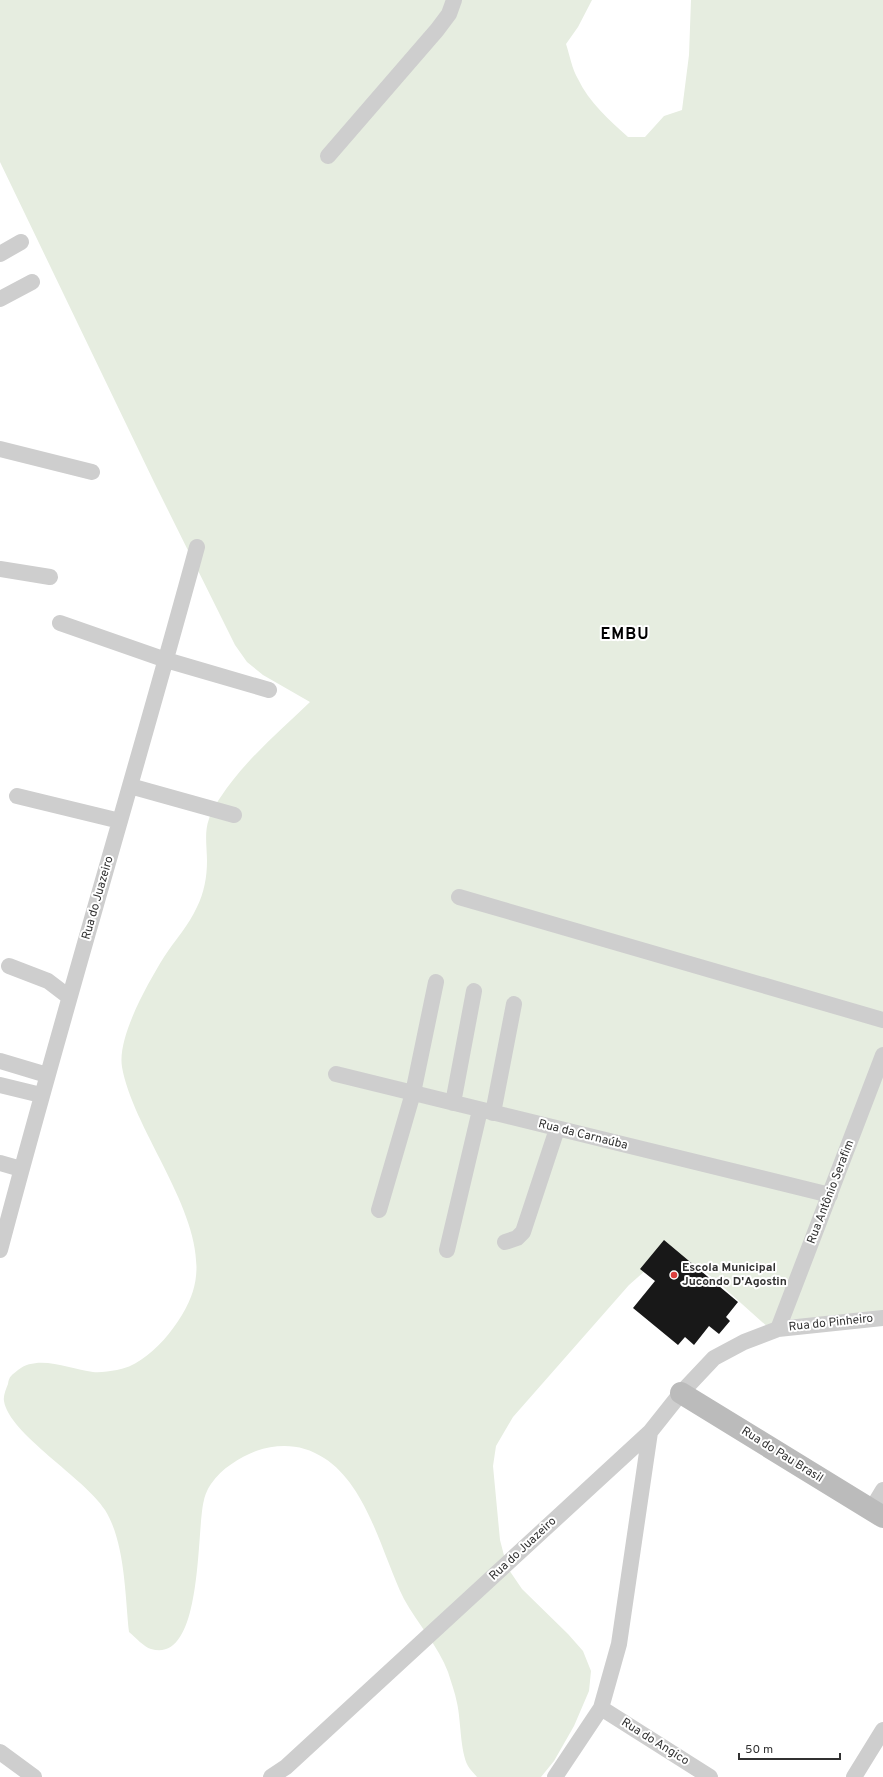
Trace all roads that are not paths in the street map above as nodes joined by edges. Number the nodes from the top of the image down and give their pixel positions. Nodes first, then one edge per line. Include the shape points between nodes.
1 (454, 0) edge
2 (328, 156) dead end
3 (21, 242) dead end
4 (0, 254) edge
5 (32, 282) dead end
6 (0, 300) edge
7 (0, 449) edge
8 (92, 472) dead end
9 (197, 547) dead end
10 (0, 569) edge
11 (50, 577) dead end
12 (60, 623) dead end
13 (166, 660) junction
14 (269, 690) dead end
15 (130, 786) junction
16 (17, 796) dead end
17 (234, 815) dead end
18 (120, 821) junction
19 (459, 898) dead end
20 (10, 966) dead end
21 (436, 982) dead end
22 (474, 991) dead end
23 (70, 997) junction
24 (514, 1004) dead end
25 (883, 1020) edge
26 (883, 1055) edge
27 (0, 1061) edge
28 (336, 1074) dead end
29 (47, 1075) junction
30 (0, 1085) edge
31 (413, 1094) junction
32 (41, 1095) junction
33 (453, 1103) junction
34 (486, 1111) junction
35 (557, 1128) junction
36 (0, 1163) edge
37 (21, 1169) junction
38 (830, 1194) junction
39 (379, 1210) dead end
40 (505, 1242) dead end
41 (0, 1250) edge
42 (447, 1250) dead end
43 (883, 1318) edge
44 (778, 1329) junction
45 (681, 1393) junction
46 (650, 1432) junction
47 (883, 1490) edge
48 (877, 1513) edge
49 (600, 1708) junction
50 (883, 1730) edge
51 (0, 1752) edge
52 (34, 1777) edge
53 (271, 1777) edge
54 (555, 1777) edge
55 (710, 1777) edge
56 (854, 1777) edge

1 - 2 street via 449,14 437,30
3 - 4 street
5 - 6 street
7 - 8 street
9 - 13 street, Rua do Juazeiro
10 - 11 street
12 - 13 street
13 - 14 street
13 - 15 street, Rua do Juazeiro
15 - 17 street
15 - 18 street, Rua do Juazeiro
16 - 18 street
18 - 23 street, Rua do Juazeiro
19 - 25 street
20 - 23 street via 48,981
21 - 31 street
22 - 33 street
23 - 29 street, Rua do Juazeiro
24 - 34 street
26 - 38 street, Rua Antônio Serafim
27 - 29 street
28 - 31 street, Rua da Carnaúba
29 - 32 street, Rua do Juazeiro
30 - 32 street
31 - 33 street, Rua da Carnaúba
31 - 39 street
32 - 37 street, Rua do Juazeiro
33 - 34 street, Rua da Carnaúba
34 - 35 street, Rua da Carnaúba
34 - 42 street
35 - 38 street, Rua da Carnaúba
35 - 40 street via 523,1232 517,1238
36 - 37 street
37 - 41 street, Rua do Juazeiro
38 - 44 street, Rua Antônio Serafim
43 - 44 street, Rua do Pinheiro
44 - 45 street, Rua do Juazeiro via 744,1342 714,1358
45 - 46 street, Rua do Juazeiro
45 - 48 street, Rua do Pau Brasil
46 - 49 street via 619,1644
46 - 53 street, Rua do Juazeiro via 286,1767
47 - 48 street
49 - 54 street
49 - 55 street, Rua do Angico
50 - 56 street
51 - 52 street

